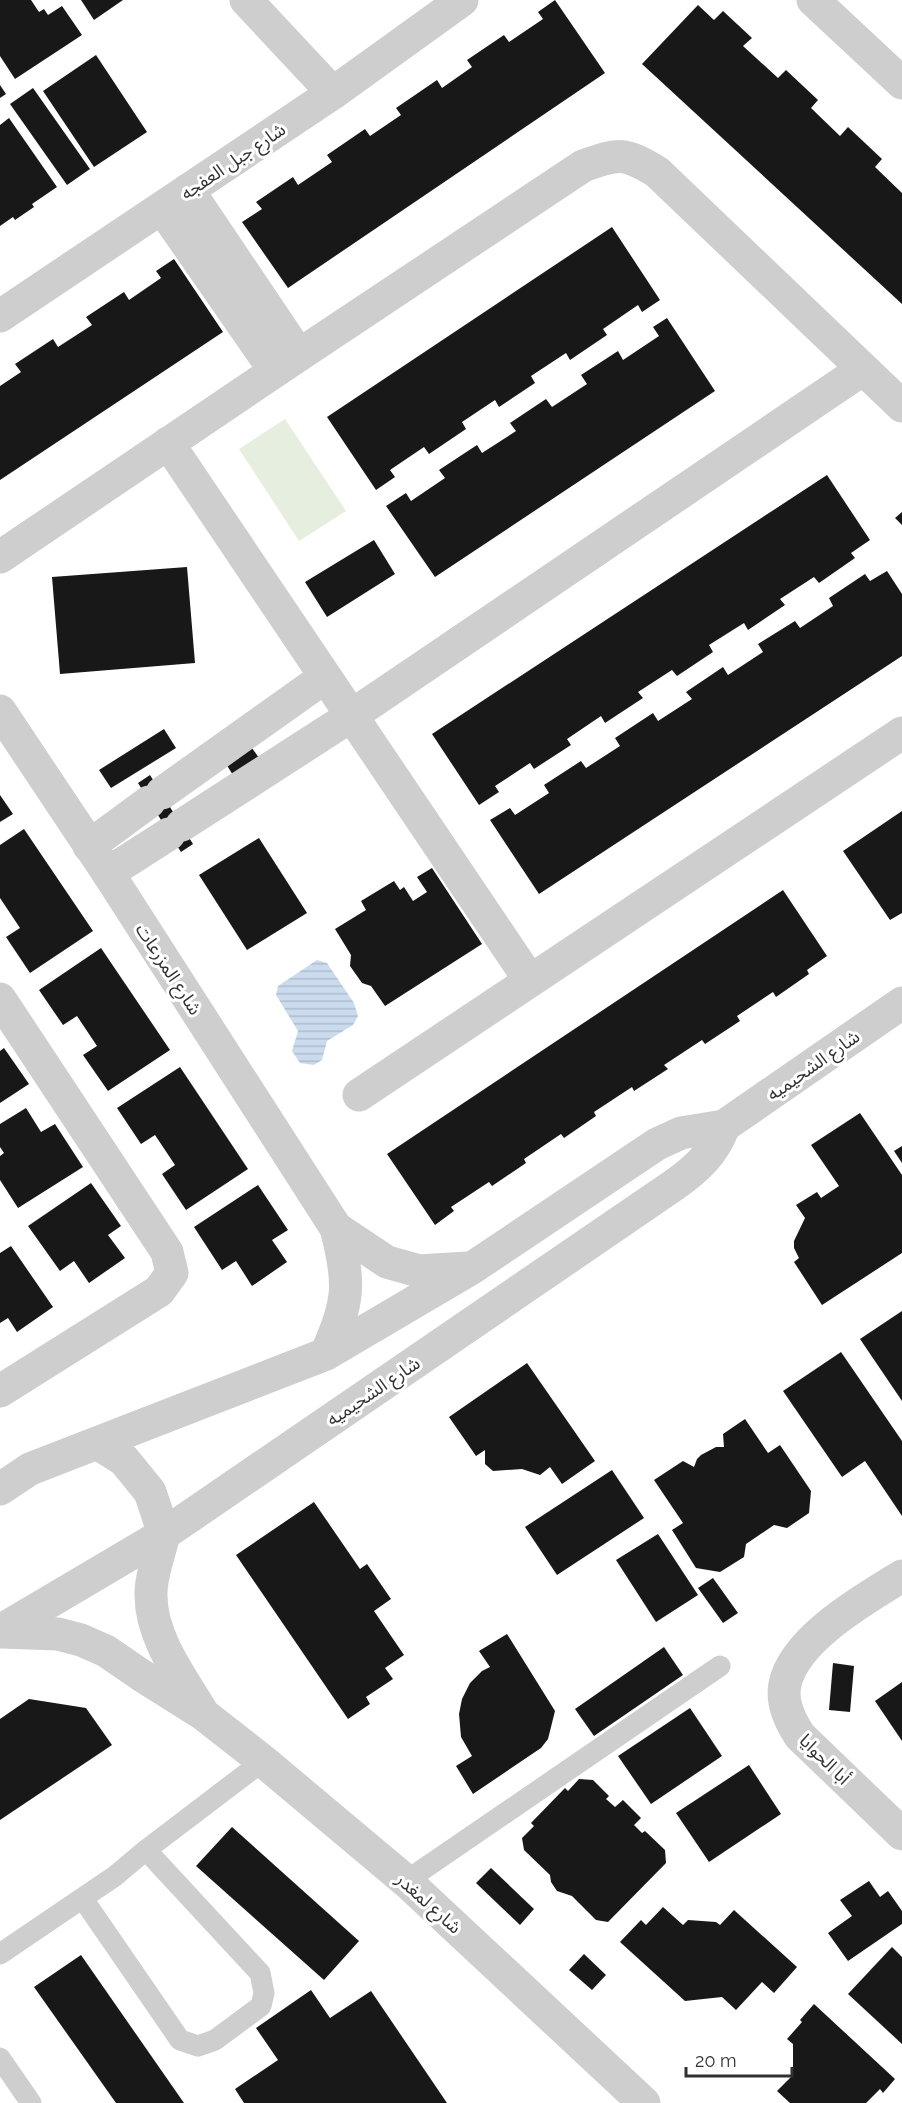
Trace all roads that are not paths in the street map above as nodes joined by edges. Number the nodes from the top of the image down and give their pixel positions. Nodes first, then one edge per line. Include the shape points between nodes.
1 (246, 0) edge
2 (462, 0) edge
3 (813, 0) edge
4 (902, 82) edge
5 (333, 93) junction
6 (188, 190) junction
7 (162, 208) junction
8 (0, 316) edge
9 (287, 363) junction
10 (863, 369) junction
11 (902, 406) edge
12 (168, 443) junction
13 (0, 557) edge
14 (325, 677) junction
15 (0, 711) edge
16 (351, 716) junction
17 (902, 733) edge
18 (88, 846) junction
19 (108, 873) junction
20 (530, 979) junction
21 (0, 999) edge
22 (902, 1003) edge
23 (359, 1095) dead end
24 (724, 1126) junction
25 (336, 1228) junction
26 (472, 1268) junction
27 (326, 1354) junction
28 (0, 1390) edge
29 (97, 1443) junction
30 (0, 1489) edge
31 (164, 1534) junction
32 (902, 1576) edge
33 (0, 1632) edge
34 (720, 1666) dead end
35 (203, 1714) junction
36 (263, 1761) junction
37 (902, 1834) edge
38 (146, 1850) junction
39 (406, 1881) junction
40 (83, 1899) junction
41 (0, 1954) edge
42 (0, 2058) edge
43 (31, 2103) edge
44 (644, 2103) edge

1 - 5 street
2 - 5 street, شارع جبل العفجه
3 - 4 street
5 - 6 street, شارع جبل العفجه
6 - 7 street, شارع جبل العفجه
6 - 9 street
7 - 8 street, شارع جبل العفجه
7 - 9 street
9 - 10 street via 584,166 618,154 657,172
9 - 12 street
10 - 11 street
10 - 16 street
12 - 13 street
12 - 14 street
14 - 16 street
14 - 18 street
15 - 18 street, شارع المزرعات
16 - 19 street
16 - 20 street
17 - 20 street
18 - 19 street, شارع المزرعات
19 - 25 street, شارع المزرعات
20 - 23 street
21 - 28 street via 167,1252 172,1273 159,1291
22 - 24 street, شارع الشحيميه
24 - 26 street, شارع الشحيميه via 681,1133 657,1144
24 - 31 street, شارع الشحيميه via 711,1153 696,1169
25 - 26 street, شارع المزرعات via 387,1262 419,1271
25 - 27 street, شارع المزرعات via 346,1265 347,1291
26 - 27 street, شارع الشحيميه
27 - 29 street, شارع الشحيميه
29 - 30 street, شارع الشحيميه via 30,1469
29 - 31 street via 124,1460 150,1492
31 - 33 street, شارع الشحيميه
31 - 35 street, شارع لمغدر via 151,1591 156,1627
32 - 37 street, أبا الحوايا via 839,1617 815,1638 796,1660 785,1683 785,1698 789,1720 800,1736
33 - 35 street, شارع لمغدر via 58,1634 106,1650
34 - 39 lane
35 - 36 street, شارع لمغدر
36 - 38 lane
36 - 39 street, شارع لمغدر
38 - 40 lane
38 - 40 lane via 260,1973 264,1993 261,2006 215,2040 198,2046 180,2040
39 - 44 street, شارع لمغدر
40 - 41 lane
42 - 43 lane

